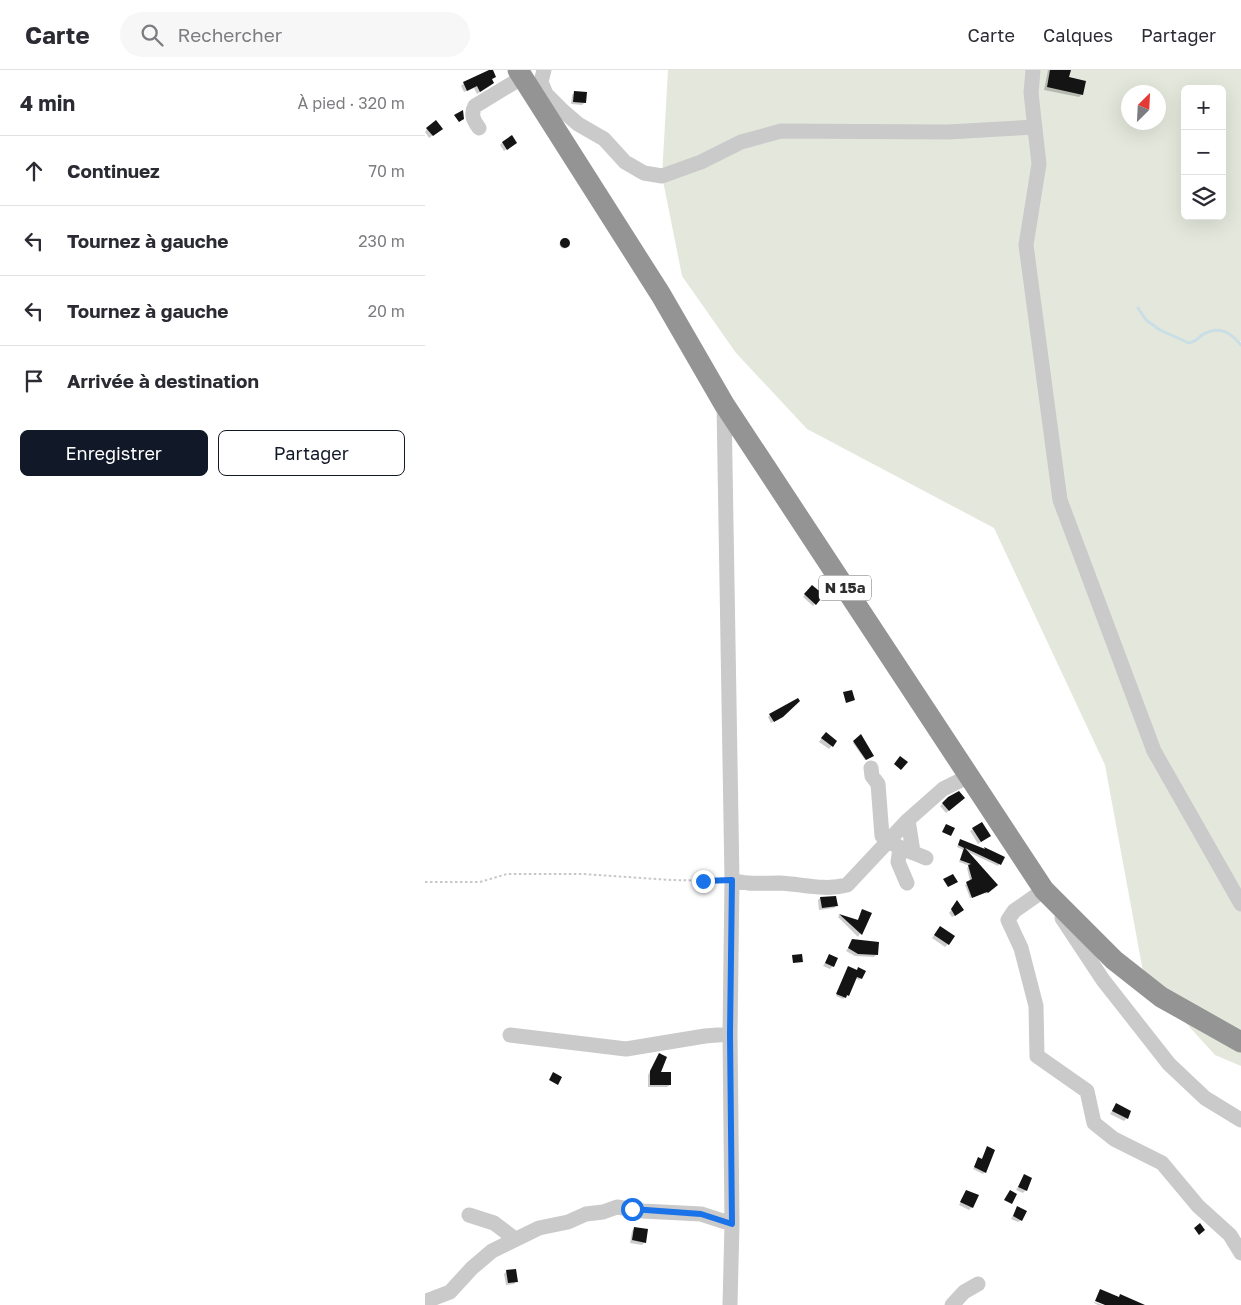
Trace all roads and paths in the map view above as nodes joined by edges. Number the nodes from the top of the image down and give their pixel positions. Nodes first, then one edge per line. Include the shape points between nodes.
1 (544, 70) edge
2 (1033, 70) edge
3 (520, 74) edge
4 (1035, 127) junction
5 (479, 128) dead end
6 (724, 404) junction
7 (871, 768) dead end
8 (969, 776) junction
9 (908, 820) junction
10 (907, 850) junction
11 (732, 880) junction
12 (425, 882) edge
13 (907, 883) dead end
14 (1044, 890) junction
15 (1241, 904) edge
16 (730, 1034) junction
17 (510, 1035) dead end
18 (1241, 1042) edge
19 (1241, 1120) edge
20 (469, 1215) dead end
21 (732, 1224) junction
22 (515, 1239) junction
23 (1241, 1253) edge
24 (978, 1284) dead end
25 (425, 1303) edge
26 (730, 1305) edge
27 (952, 1305) edge

1 - 4 street via 541,82 546,94 563,111 604,139 625,162 644,173 662,176 701,162 741,142 781,131 948,132
2 - 4 street via 1031,93
3 - 5 street via 475,106 473,120
3 - 6 highway, N 15a via 661,295
4 - 15 street via 1039,164 1026,245 1060,500 1154,751
6 - 8 highway, N 15a
6 - 11 street
7 - 10 street via 877,784 882,836
8 - 9 street via 943,789
8 - 14 highway, N 15a
9 - 10 street
9 - 10 street via 911,843
10 - 11 street via 847,885 834,888
10 - 13 street via 898,862
11 - 12 path via 507,874 480,882
11 - 16 street
14 - 18 highway, N 15a via 1114,960 1161,997
14 - 19 street via 1103,980 1169,1064 1205,1098
14 - 23 street via 1014,911 1008,920 1021,948 1036,1006 1037,1056 1087,1090 1094,1123 1114,1139 1162,1163 1199,1206 1230,1235
16 - 17 street via 626,1049
16 - 21 street
20 - 22 street via 494,1223
21 - 22 street via 701,1214 617,1207 539,1228
21 - 26 street
22 - 25 street via 492,1251 450,1292
24 - 27 street

